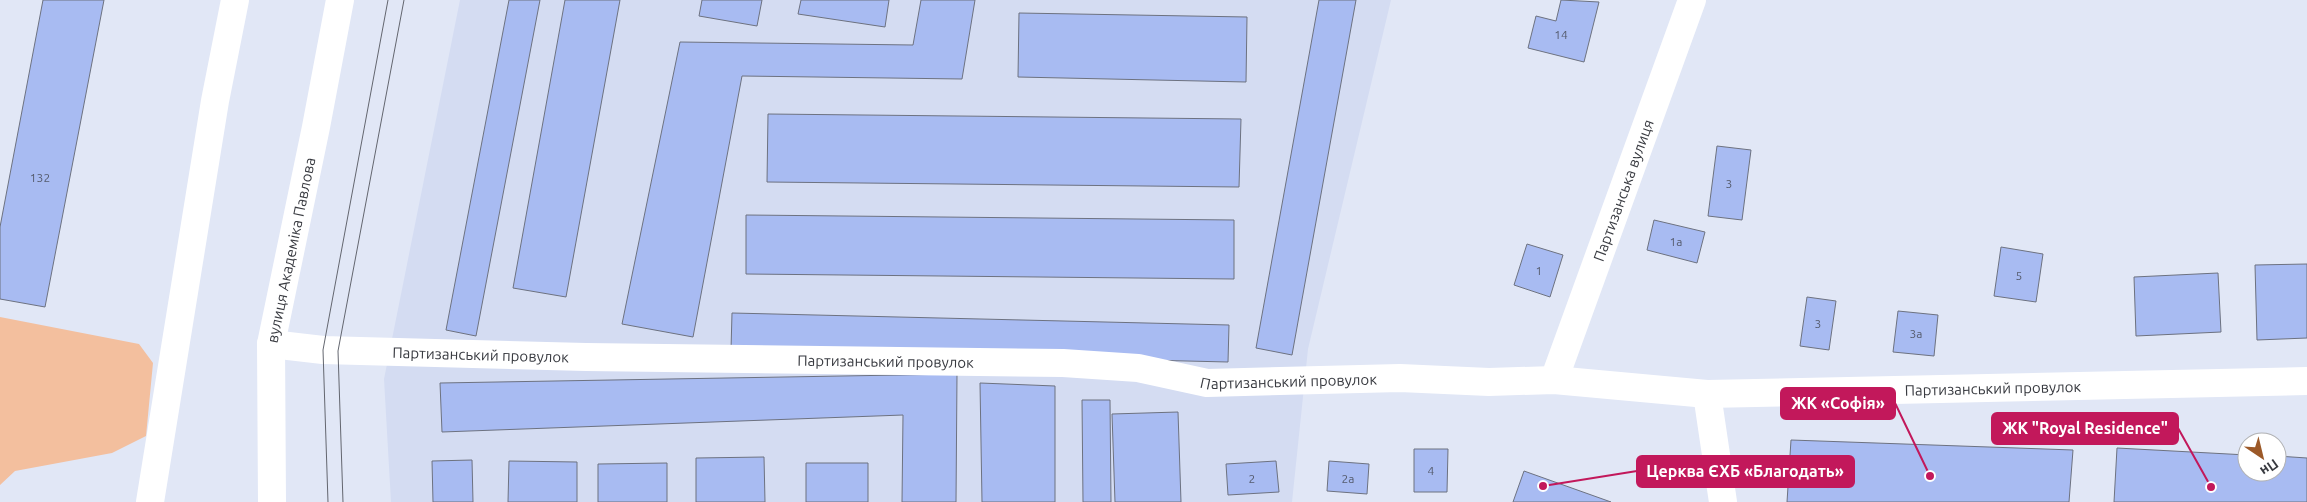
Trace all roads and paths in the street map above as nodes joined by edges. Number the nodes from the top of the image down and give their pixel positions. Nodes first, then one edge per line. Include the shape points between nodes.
1 (235, 0) edge
2 (340, 0) edge
3 (1692, 0) edge
4 (271, 344) junction
5 (1554, 380) junction
6 (2307, 381) edge
7 (1707, 394) junction
8 (150, 502) edge
9 (272, 502) edge
10 (1722, 502) edge

1 - 8 street via 215,101
2 - 4 street, вулиця Академіка Павлова
3 - 5 street, Партизанська вулиця
4 - 5 street, Партизанський провулок via 323,350 566,356 1063,363 1138,368 1207,383 1400,378 1489,382
4 - 9 street, вулиця Академіка Павлова
5 - 7 street, Партизанський провулок
6 - 7 street, Партизанський провулок
7 - 10 street

